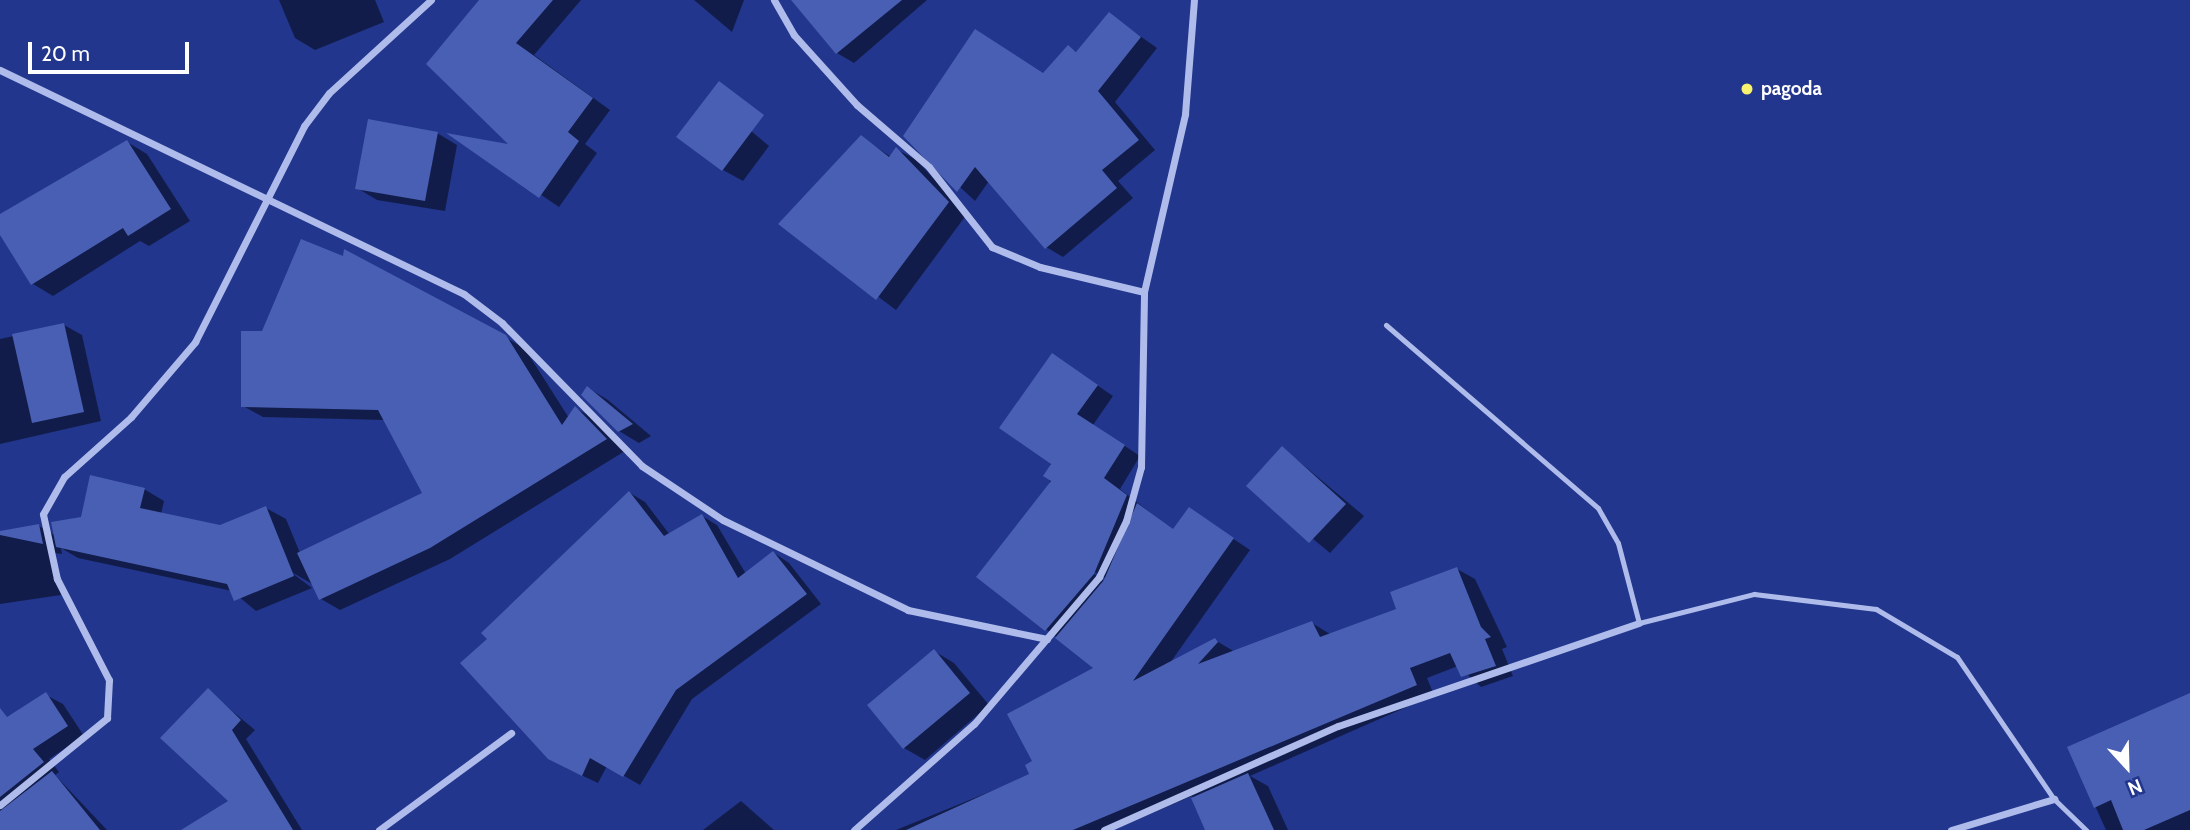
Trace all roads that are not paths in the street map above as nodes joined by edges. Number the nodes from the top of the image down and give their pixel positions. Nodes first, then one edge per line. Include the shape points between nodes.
1 (431, 0) edge
2 (774, 0) edge
3 (1194, 0) edge
4 (0, 70) edge
5 (268, 196) junction
6 (1144, 292) junction
7 (1386, 324) dead end
8 (1639, 623) junction
9 (1047, 639) junction
10 (511, 733) dead end
11 (2054, 799) junction
12 (0, 805) edge
13 (379, 830) edge
14 (854, 830) edge
15 (1104, 830) edge
16 (1951, 830) edge
17 (2086, 830) edge

1 - 5 street via 329,93 304,126
2 - 6 street via 794,35 857,105 929,167 992,247 1040,267
3 - 6 street via 1185,114
4 - 5 street
5 - 9 street via 464,294 502,323 642,466 723,520 908,610
5 - 12 street via 194,342 131,417 64,477 43,514 57,579 109,680 107,718
6 - 9 street via 1141,467 1126,521 1099,577
7 - 8 lane via 1598,508 1618,543
8 - 11 lane via 1754,594 1876,609 1957,657
8 - 15 street via 1338,726
9 - 14 street via 974,724
10 - 13 street
11 - 16 street
11 - 17 lane

